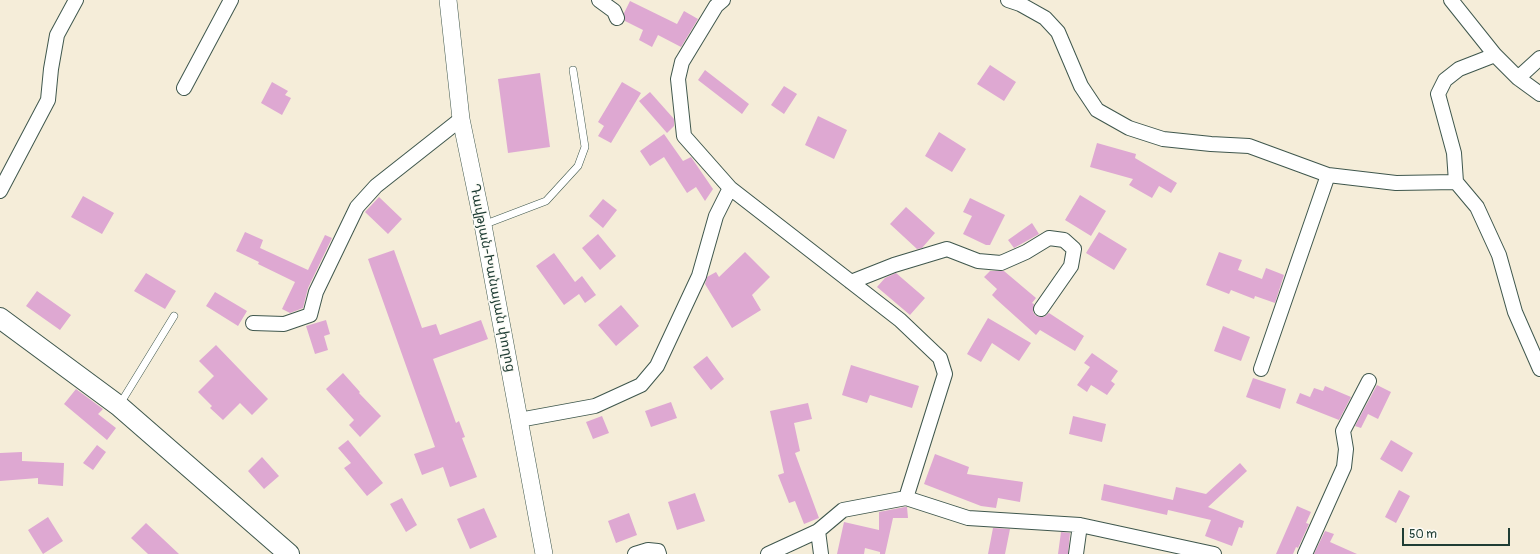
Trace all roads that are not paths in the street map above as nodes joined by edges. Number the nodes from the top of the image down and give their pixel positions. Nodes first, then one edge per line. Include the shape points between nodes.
1 (76, 0) edge
2 (232, 0) edge
3 (448, 0) edge
4 (599, 0) edge
5 (1008, 0) edge
6 (1451, 0) edge
7 (717, 2) edge
8 (617, 18) dead end
9 (1495, 55) junction
10 (1540, 58) edge
11 (573, 70) dead end
12 (1518, 78) junction
13 (184, 88) dead end
14 (1540, 94) edge
15 (461, 119) junction
16 (1328, 174) junction
17 (1456, 182) junction
18 (730, 188) junction
19 (0, 190) edge
20 (482, 225) junction
21 (851, 282) junction
22 (1041, 309) dead end
23 (174, 316) dead end
24 (0, 318) edge
25 (253, 323) dead end
26 (1261, 369) dead end
27 (1540, 369) edge
28 (1369, 381) dead end
29 (119, 406) junction
30 (519, 420) junction
31 (906, 498) junction
32 (1080, 525) junction
33 (818, 531) junction
34 (289, 554) edge
35 (544, 554) edge
36 (635, 554) edge
37 (659, 554) edge
38 (768, 554) edge
39 (820, 554) edge
40 (1076, 554) edge
41 (1214, 554) edge
42 (1305, 554) edge

1 - 19 street via 57,35 48,100
2 - 13 street
3 - 15 street, Դավթյան-Խանայան փողոց
4 - 8 street via 614,12
5 - 16 street via 1020,4 1050,23 1058,32 1081,86 1097,110 1129,128 1163,139 1249,146
6 - 9 street
7 - 18 street via 682,62 678,79 684,136
9 - 12 street
9 - 17 street via 1458,69 1445,80 1438,94 1454,152
10 - 12 street
11 - 20 lane via 585,146 578,166 546,201
12 - 14 street
15 - 20 street, Դավթյան-Խանայան փողոց
15 - 25 street via 376,186 357,207 316,292 310,316 284,324
16 - 17 street via 1396,183
16 - 26 street
17 - 27 street via 1476,207 1495,248 1515,312
18 - 21 street
18 - 30 street via 716,216 699,276 657,366 641,386 595,406
20 - 30 street, Դավթյան-Խանայան փողոց
21 - 22 street via 947,249 978,261 1001,263 1049,238 1064,240 1074,249 1071,266
21 - 31 street via 900,320 940,358 945,374
23 - 29 lane
24 - 29 main road
28 - 42 street via 1343,431 1346,448 1344,467
29 - 34 main road
30 - 35 street, Դավթյան-Խանայան փողոց
31 - 32 street via 968,518
31 - 33 street via 843,510
32 - 40 street
32 - 41 street
33 - 38 street
33 - 39 street
36 - 37 street via 648,550 658,551

